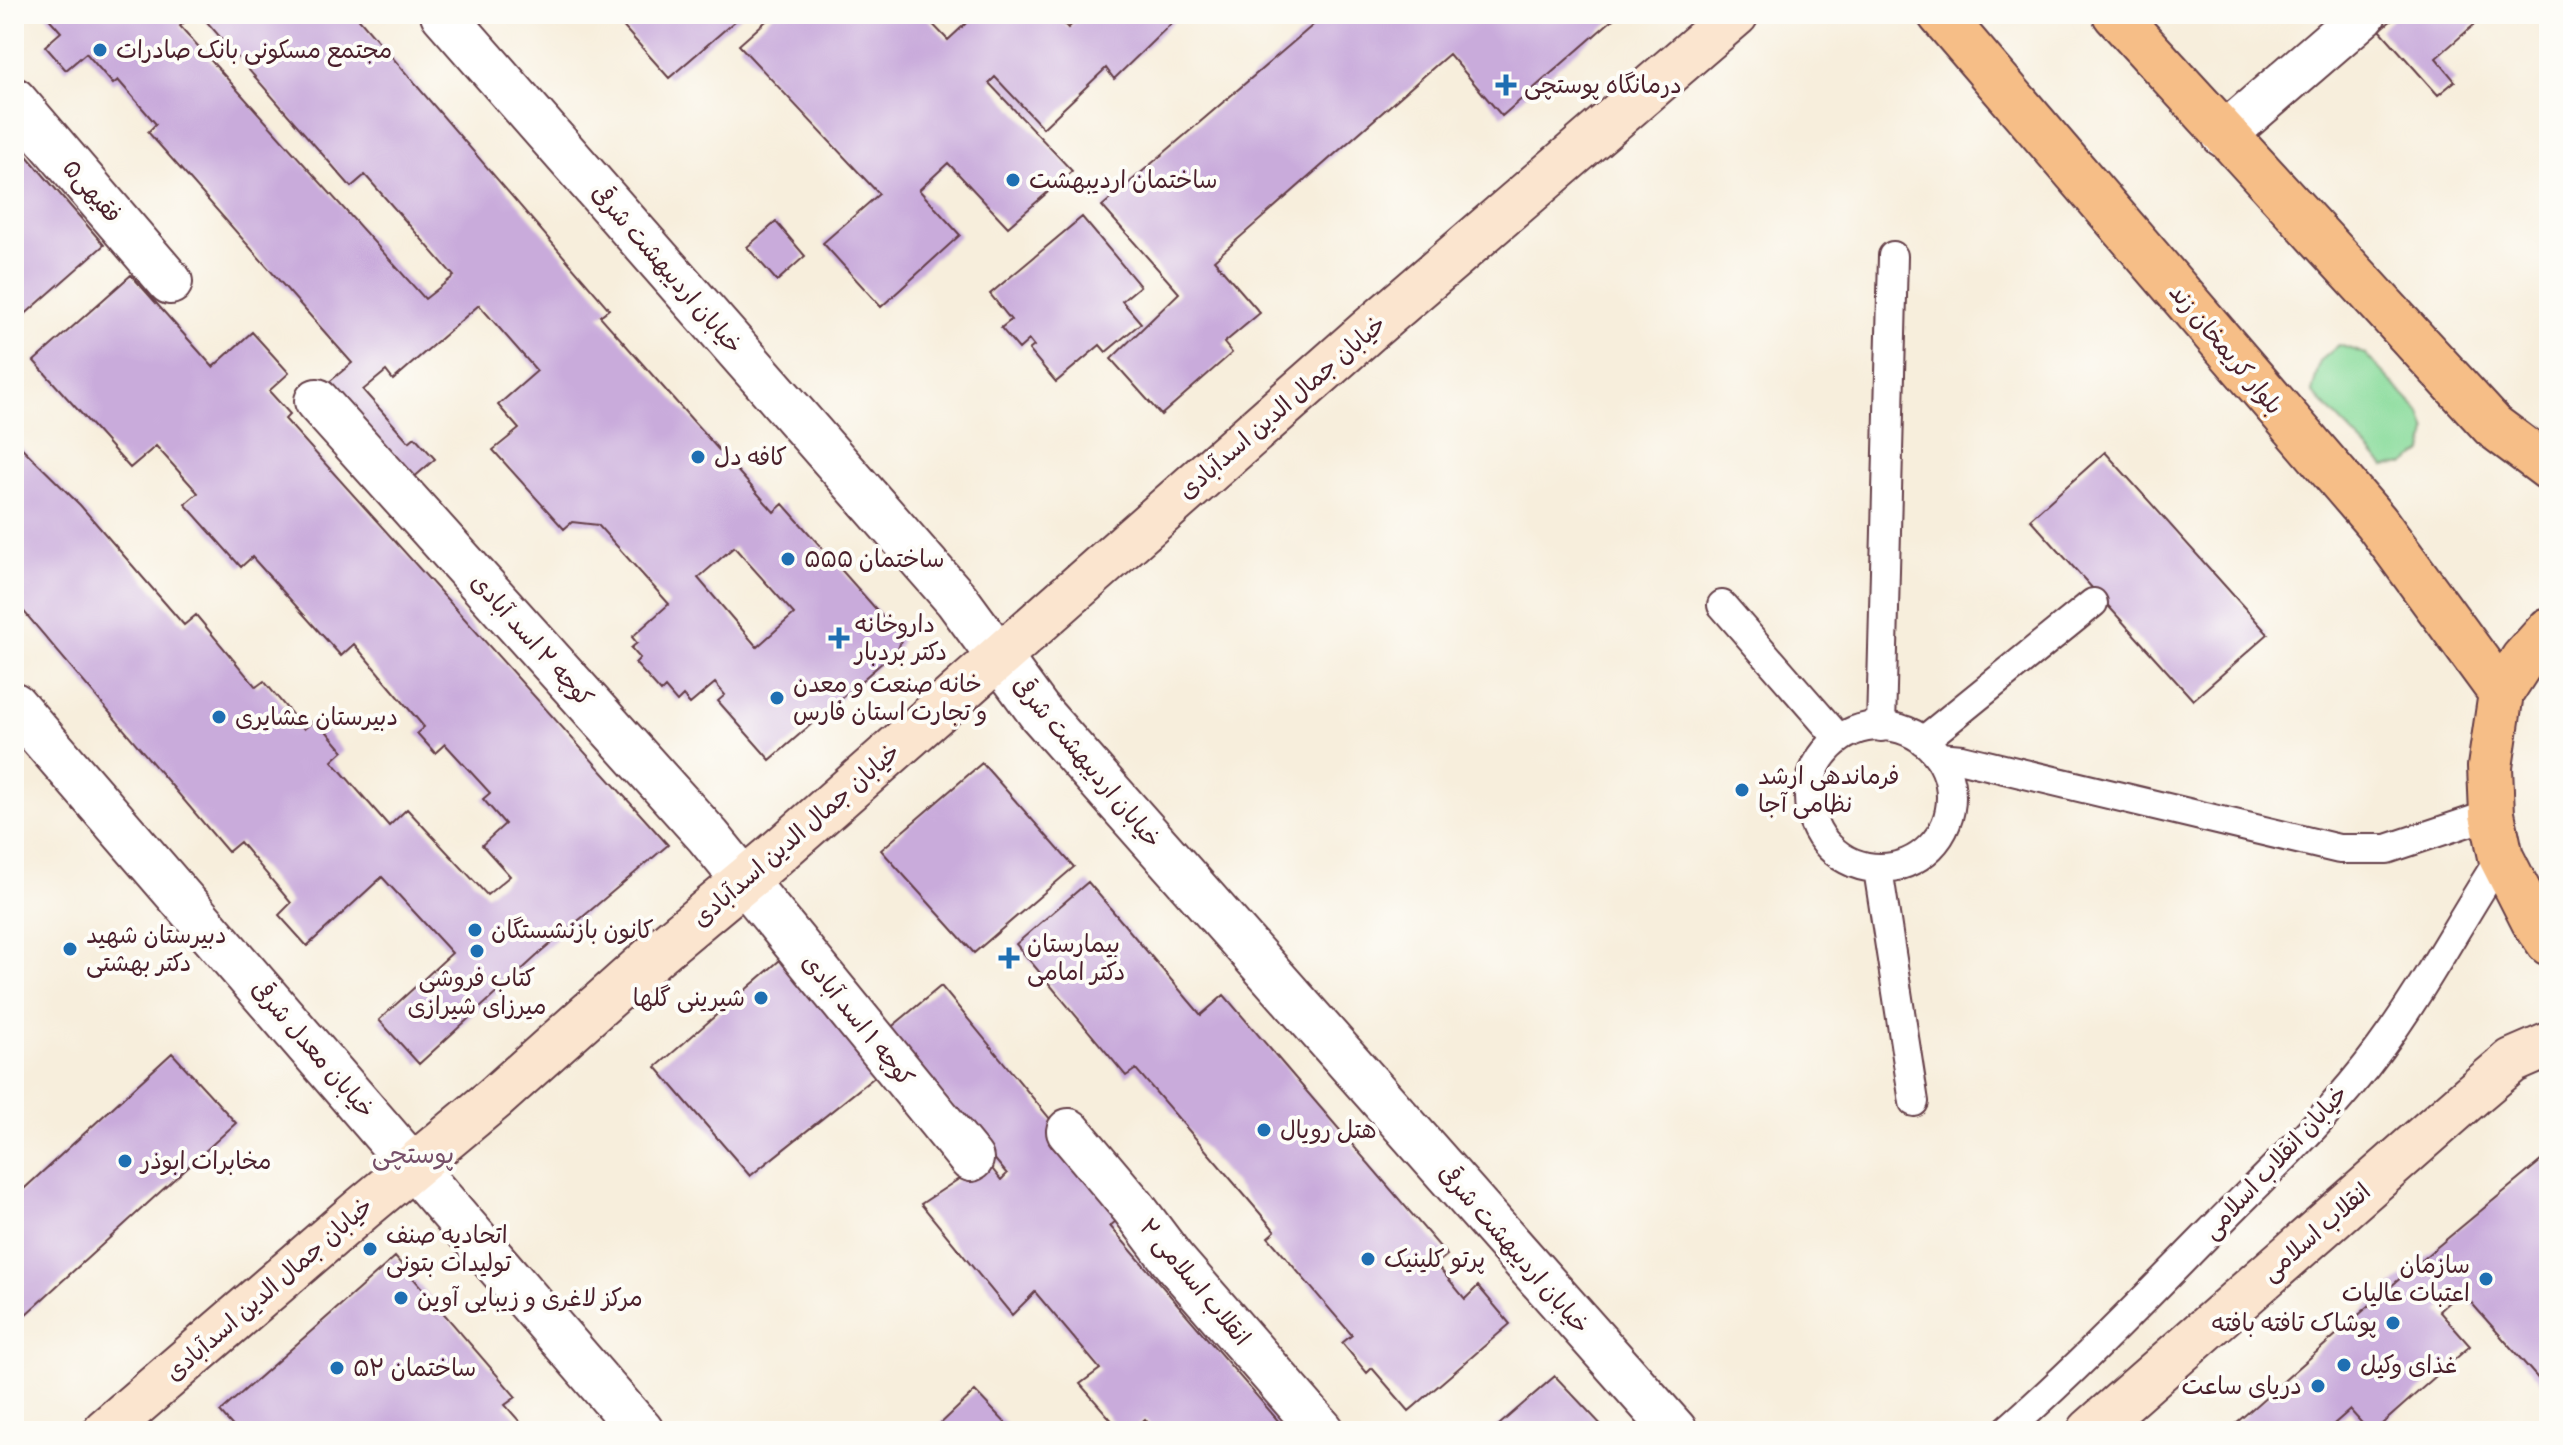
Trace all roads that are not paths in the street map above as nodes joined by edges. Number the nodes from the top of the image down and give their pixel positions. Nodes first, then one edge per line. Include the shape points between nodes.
1 (443, 14) edge
2 (1736, 14) edge
3 (1940, 14) edge
4 (2115, 14) edge
5 (2364, 14) edge
6 (14, 100) edge
7 (2224, 135) junction
8 (1893, 256) dead end
9 (170, 282) dead end
10 (317, 401) dead end
11 (2545, 461) edge
12 (2093, 603) dead end
13 (1722, 605) dead end
14 (2549, 630) edge
15 (999, 657) junction
16 (2501, 693) junction
17 (14, 705) edge
18 (1881, 727) junction
19 (1839, 739) junction
20 (1931, 749) junction
21 (2492, 814) junction
22 (2501, 857) junction
23 (1878, 869) junction
24 (745, 880) junction
25 (2549, 943) edge
26 (2549, 1045) edge
27 (1914, 1102) dead end
28 (1069, 1131) dead end
29 (971, 1159) dead end
30 (414, 1166) junction
31 (2102, 1427) edge
32 (105, 1431) edge
33 (641, 1431) edge
34 (1322, 1431) edge
35 (1675, 1431) edge
36 (2006, 1431) edge

1 - 15 street, خیابان اردیبهشت شرقی via 957,600
2 - 15 main road, خیابان جمال الدین اسدآبادی
3 - 16 main road, بلوار کریمخان زند via 2376,522
4 - 7 main road
5 - 7 street
6 - 9 street, فقیهی۵
7 - 11 main road via 2493,426
8 - 18 lane
10 - 24 street, کوچه ۲ اسد آبادی
12 - 20 lane
13 - 19 lane
14 - 16 main road
15 - 24 main road, خیابان جمال الدین اسدآبادی
15 - 35 street, خیابان اردیبهشت شرقی via 1040,713
16 - 21 main road via 2490,767
17 - 30 street, خیابان معدل شرقی
18 - 19 lane
18 - 20 lane via 1903,731
19 - 23 lane via 1812,774 1812,818 1836,854
20 - 21 lane via 2339,849 2387,849
20 - 23 lane via 1948,777 1947,821 1920,856
21 - 22 main road
22 - 25 main road
22 - 36 lane, خیابان انقلاب اسلامی via 2380,1049 2305,1136
23 - 27 lane
24 - 29 street, کوچه ۱ اسد آبادی
24 - 30 main road, خیابان جمال الدین اسدآبادی
26 - 31 main road, انقلاب اسلامی via 2512,1061 2473,1094
28 - 34 street, ۲ انقلاب اسلامی
30 - 32 main road, خیابان جمال الدین اسدآبادی
30 - 33 street, خیابان معدل شرقی

